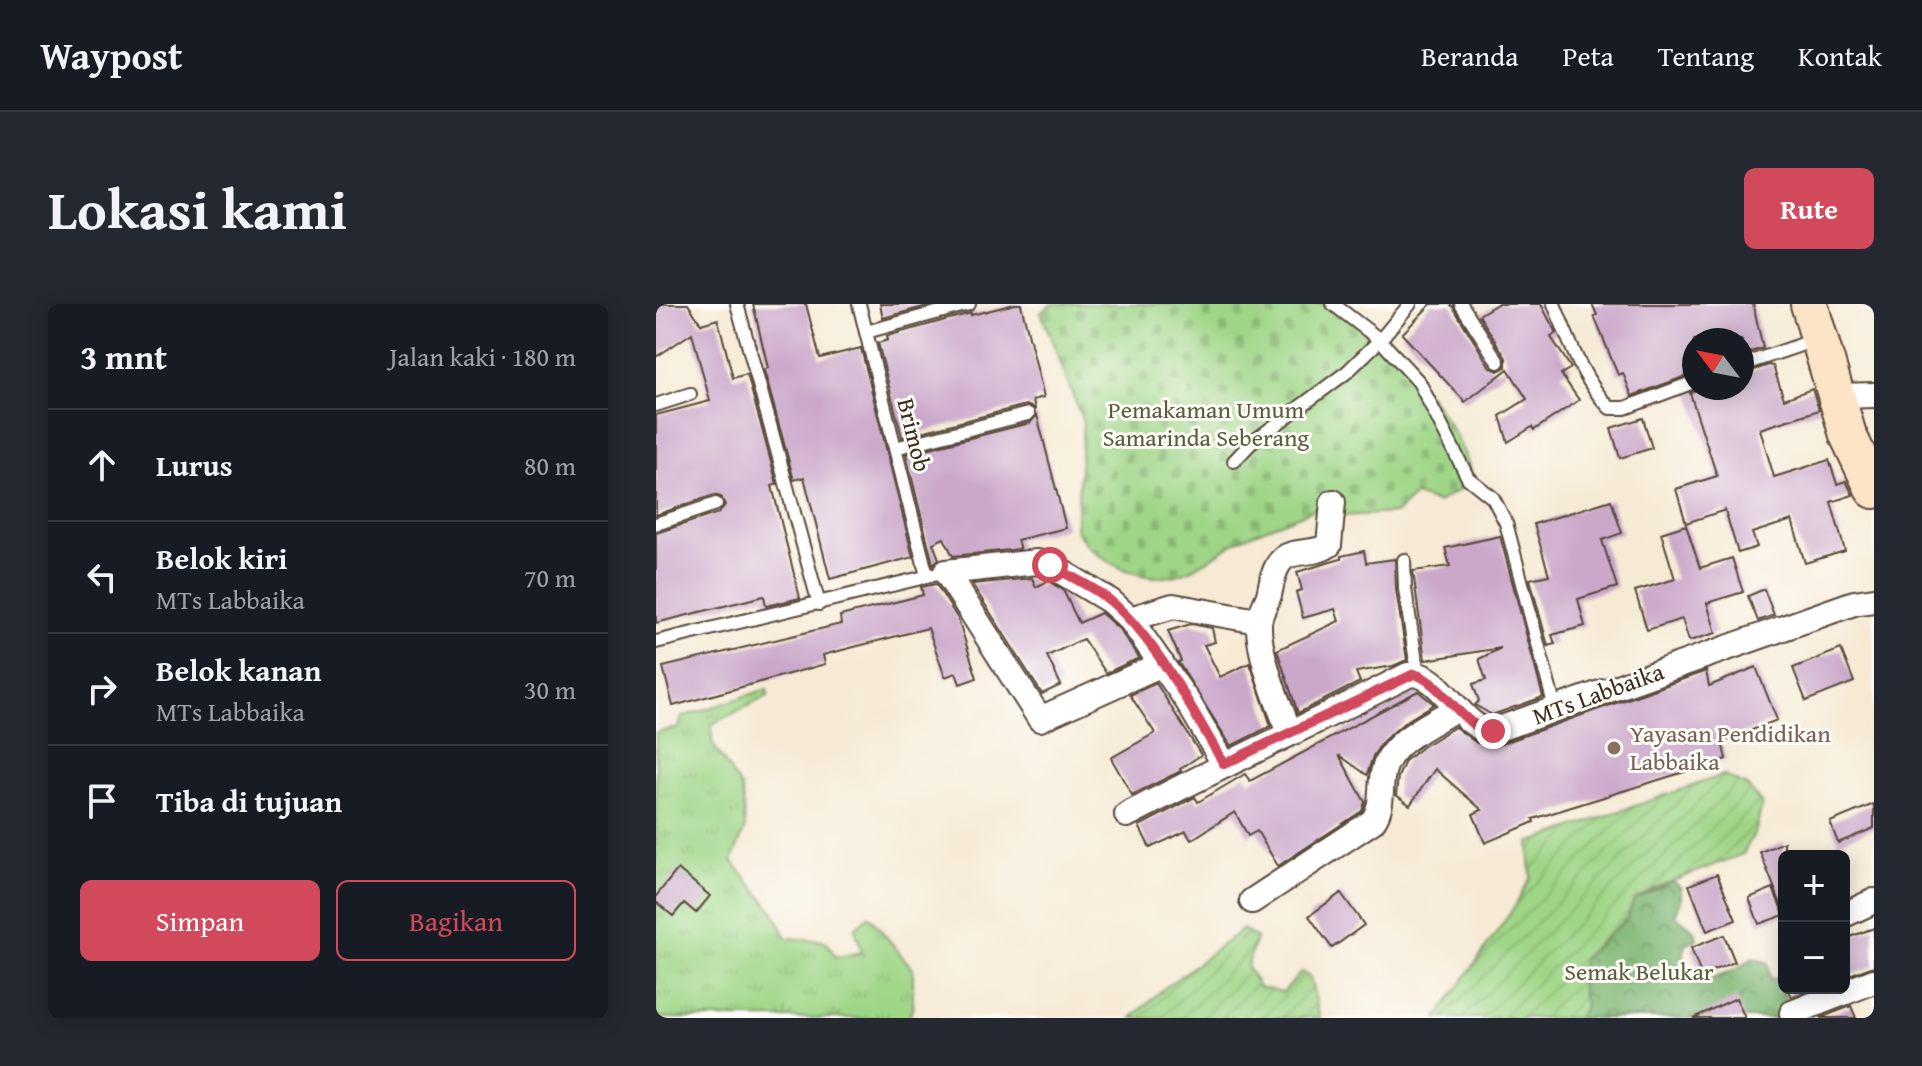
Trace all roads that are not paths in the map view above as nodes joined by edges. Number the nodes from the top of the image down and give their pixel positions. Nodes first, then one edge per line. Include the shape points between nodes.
1 (737, 304) edge
2 (859, 304) edge
3 (969, 304) edge
4 (1333, 304) edge
5 (1410, 304) edge
6 (1461, 304) edge
7 (1554, 304) edge
8 (1812, 328) edge
9 (866, 332) junction
10 (1380, 340) junction
11 (1754, 361) edge
12 (1498, 362) dead end
13 (1682, 387) edge
14 (690, 394) dead end
15 (1874, 395) edge
16 (1838, 396) junction
17 (656, 405) edge
18 (1028, 414) dead end
19 (895, 448) junction
20 (1234, 461) dead end
21 (1873, 486) edge
22 (1333, 502) dead end
23 (716, 504) dead end
24 (656, 524) edge
25 (1404, 560) dead end
26 (937, 574) junction
27 (1874, 600) edge
28 (819, 604) junction
29 (1130, 619) junction
30 (1258, 621) junction
31 (656, 642) edge
32 (1162, 664) junction
33 (1418, 675) junction
34 (1457, 708) junction
35 (1555, 708) junction
36 (1290, 732) junction
37 (1224, 764) junction
38 (1127, 815) dead end
39 (1252, 901) dead end
40 (1874, 901) edge
41 (1850, 912) edge
42 (1874, 981) edge
43 (1792, 1013) dead end

1 - 28 lane
2 - 9 lane, Brimob
3 - 9 lane
4 - 10 lane
5 - 10 lane
6 - 12 lane
7 - 13 lane via 1589,380 1610,408 1625,408
8 - 11 lane
8 - 16 main road
9 - 19 lane, Brimob
10 - 20 lane
10 - 35 lane via 1419,382 1468,478 1493,498 1506,523
14 - 17 lane
15 - 16 street
16 - 21 main road via 1848,435
18 - 19 lane
19 - 26 lane, Brimob
22 - 30 street via 1329,545 1287,556 1279,564
23 - 24 lane
25 - 33 lane
26 - 28 lane
26 - 29 street via 1024,562 1050,565
26 - 32 street via 1040,719
27 - 35 street, MTs Labbaika
28 - 31 lane
29 - 30 street via 1173,606
29 - 32 street
30 - 36 street via 1273,689
32 - 37 street
33 - 34 street, MTs Labbaika
33 - 36 street via 1408,675
34 - 35 street, MTs Labbaika via 1485,731
34 - 39 street via 1392,753 1373,821
36 - 37 street
37 - 38 street
40 - 41 street
42 - 43 street

